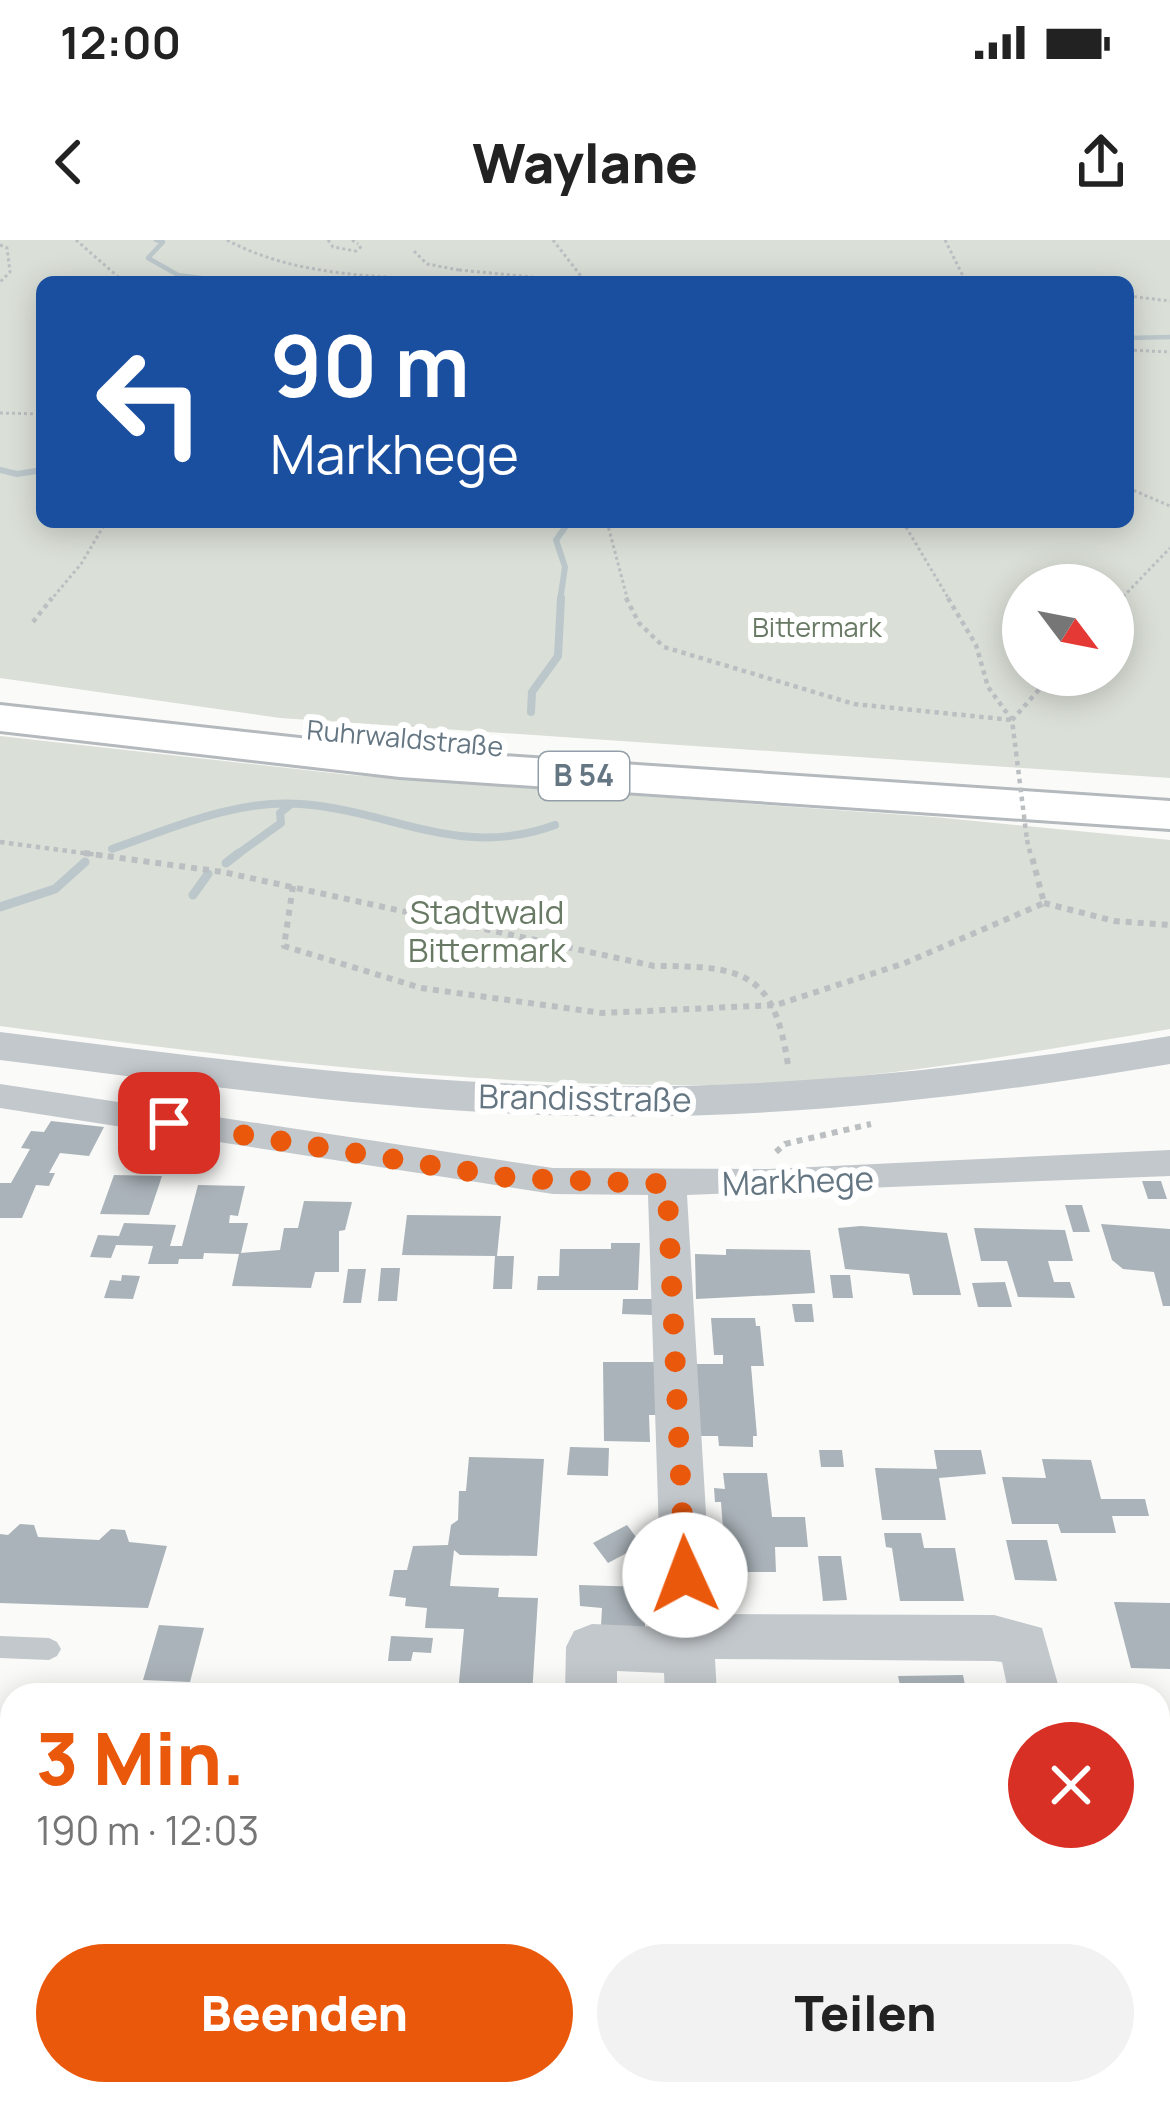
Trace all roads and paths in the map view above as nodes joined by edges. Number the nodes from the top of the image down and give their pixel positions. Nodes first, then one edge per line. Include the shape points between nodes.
1 (76, 240) edge
2 (227, 240) edge
3 (328, 240) edge
4 (340, 240) edge
5 (352, 240) edge
6 (553, 240) edge
7 (945, 240) edge
8 (0, 245) edge
9 (360, 246) junction
10 (414, 251) dead end
11 (459, 270) junction
12 (117, 276) edge
13 (418, 276) edge
14 (454, 276) edge
15 (522, 276) edge
16 (580, 276) edge
17 (963, 276) edge
18 (0, 281) edge
19 (1134, 297) edge
20 (1170, 301) edge
21 (1134, 350) edge
22 (1170, 352) edge
23 (0, 413) edge
24 (36, 414) edge
25 (1134, 491) edge
26 (1170, 506) edge
27 (102, 528) edge
28 (609, 528) edge
29 (907, 528) edge
30 (1170, 548) edge
31 (1134, 586) edge
32 (33, 622) dead end
33 (0, 694) edge
34 (1033, 696) edge
35 (0, 718) edge
36 (1012, 720) junction
37 (1170, 790) edge
38 (1170, 815) edge
39 (0, 842) edge
40 (292, 886) junction
41 (1045, 903) junction
42 (1170, 926) edge
43 (776, 1005) junction
44 (0, 1046) edge
45 (1170, 1050) edge
46 (791, 1077) dead end
47 (926, 1088) junction
48 (0, 1096) edge
49 (1170, 1163) edge
50 (770, 1182) junction
51 (667, 1184) junction
52 (0, 1646) edge
53 (49, 1648) dead end
54 (689, 1661) edge
55 (592, 1683) edge
56 (1032, 1683) edge

1 - 12 path
2 - 13 path via 299,265
3 - 9 path via 338,249
4 - 9 path
5 - 9 path
6 - 16 path
7 - 17 path
8 - 18 path via 8,248 10,272
10 - 11 path via 427,264
11 - 14 path
11 - 15 path
19 - 20 path
21 - 22 path
23 - 24 path
25 - 26 path
27 - 32 path
28 - 36 path via 632,614 664,647 854,704
29 - 36 path
30 - 31 path
33 - 37 highway, Ruhrwaldstraße / B 54 via 421,741
34 - 36 path
35 - 38 highway, B 54 via 400,763
36 - 41 path, bridge via 1027,839
39 - 40 path
40 - 43 path via 631,962 750,978
40 - 43 path via 284,946 421,988 602,1013
41 - 42 path
41 - 43 path via 905,963
43 - 46 path
44 - 47 street, Brandisstraße via 477,1097 681,1101
45 - 47 street, Brandisstraße
47 - 50 path via 904,1116 785,1144 774,1154
48 - 51 street, Markhege via 510,1178
49 - 50 street, Markhege
50 - 51 street, Markhege
51 - 54 street
52 - 53 lane
54 - 55 street via 592,1647
54 - 56 street via 994,1638 1024,1644

